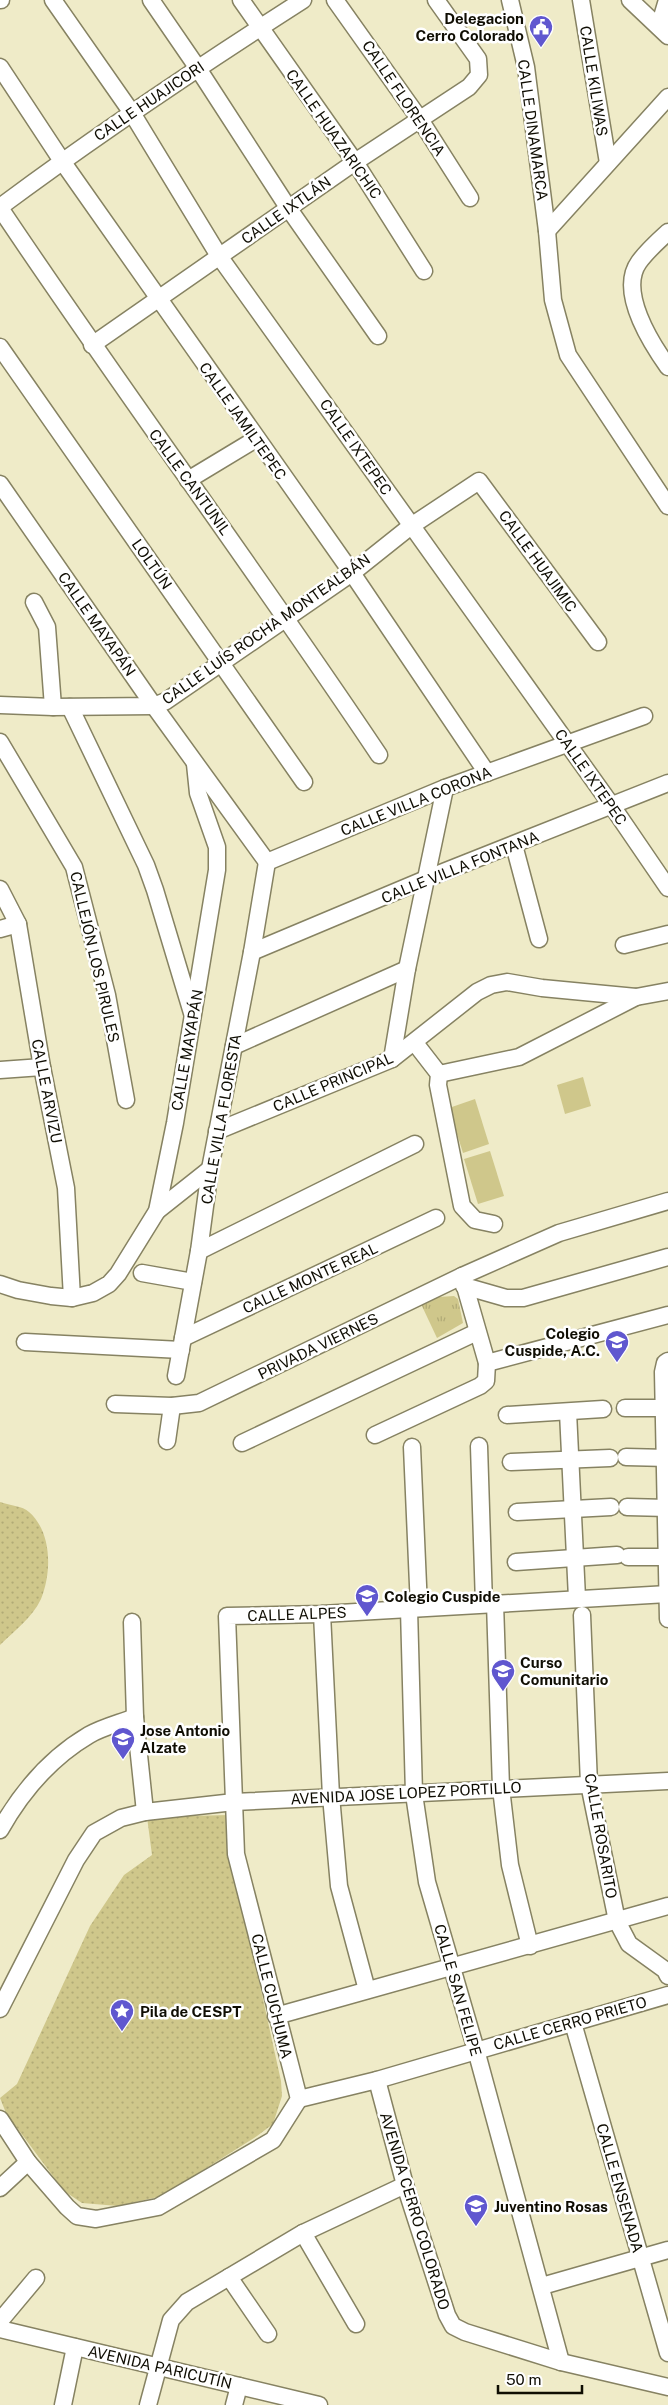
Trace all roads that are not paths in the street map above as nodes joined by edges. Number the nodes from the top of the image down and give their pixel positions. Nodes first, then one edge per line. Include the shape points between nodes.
1 (52, 0) edge
2 (150, 0) edge
3 (240, 0) edge
4 (303, 0) edge
5 (335, 0) edge
6 (436, 0) edge
7 (510, 0) edge
8 (581, 0) edge
9 (630, 0) edge
10 (667, 0) edge
11 (259, 28) junction
12 (663, 32) edge
13 (0, 67) edge
14 (197, 67) junction
15 (668, 97) edge
16 (132, 113) junction
17 (421, 121) junction
18 (62, 161) junction
19 (355, 162) junction
20 (608, 163) junction
21 (470, 198) dead end
22 (0, 208) edge
23 (289, 209) junction
24 (547, 231) junction
25 (668, 232) edge
26 (219, 256) junction
27 (424, 270) dead end
28 (158, 300) junction
29 (378, 336) dead end
30 (92, 345) junction
31 (0, 348) edge
32 (665, 356) edge
33 (256, 439) junction
34 (188, 480) junction
35 (479, 481) joint
36 (0, 484) edge
37 (668, 506) edge
38 (411, 526) junction
39 (352, 573) junction
40 (34, 602) dead end
41 (286, 616) junction
42 (598, 642) dead end
43 (221, 663) junction
44 (0, 705) edge
45 (154, 706) junction
46 (53, 707) junction
47 (70, 707) junction
48 (644, 716) dead end
49 (0, 742) edge
50 (567, 744) junction
51 (379, 755) dead end
52 (195, 764) junction
53 (487, 773) junction
54 (304, 782) dead end
55 (668, 783) edge
56 (445, 788) junction
57 (612, 806) junction
58 (514, 845) junction
59 (266, 862) junction
60 (661, 868) edge
61 (428, 878) junction
62 (668, 888) edge
63 (0, 889) edge
64 (18, 924) junction
65 (0, 929) edge
66 (668, 934) edge
67 (540, 939) dead end
68 (624, 945) dead end
69 (252, 952) junction
70 (407, 969) junction
71 (668, 991) edge
72 (636, 997) junction
73 (193, 1018) junction
74 (415, 1044) junction
75 (234, 1046) junction
76 (392, 1059) junction
77 (42, 1067) junction
78 (0, 1070) edge
79 (439, 1074) junction
80 (126, 1100) dead end
81 (218, 1131) junction
82 (415, 1144) dead end
83 (210, 1169) junction
84 (668, 1200) edge
85 (157, 1212) junction
86 (436, 1218) dead end
87 (494, 1224) dead end
88 (199, 1251) junction
89 (668, 1258) edge
90 (142, 1273) dead end
91 (463, 1281) junction
92 (193, 1282) junction
93 (0, 1284) edge
94 (72, 1298) junction
95 (668, 1315) edge
96 (477, 1332) junction
97 (25, 1342) dead end
98 (182, 1344) junction
99 (666, 1362) edge
100 (487, 1363) junction
101 (176, 1376) dead end
102 (115, 1404) dead end
103 (172, 1406) junction
104 (625, 1408) dead end
105 (665, 1408) edge
106 (603, 1409) dead end
107 (568, 1412) junction
108 (507, 1414) dead end
109 (376, 1435) dead end
110 (167, 1441) dead end
111 (242, 1443) dead end
112 (479, 1446) dead end
113 (412, 1447) dead end
114 (666, 1458) edge
115 (571, 1461) junction
116 (510, 1462) dead end
117 (666, 1508) edge
118 (572, 1510) junction
119 (517, 1512) dead end
120 (667, 1557) edge
121 (577, 1560) junction
122 (516, 1562) dead end
123 (667, 1594) edge
124 (577, 1598) junction
125 (490, 1603) junction
126 (414, 1608) junction
127 (322, 1614) junction
128 (582, 1615) dead end
129 (226, 1616) joint
130 (668, 1619) edge
131 (132, 1622) dead end
132 (136, 1716) junction
133 (668, 1780) edge
134 (589, 1784) junction
135 (501, 1788) junction
136 (414, 1794) junction
137 (331, 1796) junction
138 (234, 1802) junction
139 (145, 1812) junction
140 (0, 1830) edge
141 (668, 1906) edge
142 (617, 1921) junction
143 (530, 1946) junction
144 (451, 1967) junction
145 (668, 1976) edge
146 (366, 1990) junction
147 (668, 1995) edge
148 (0, 2009) edge
149 (276, 2016) junction
150 (574, 2022) junction
151 (476, 2050) junction
152 (377, 2080) junction
153 (299, 2099) junction
154 (0, 2119) edge
155 (28, 2162) junction
156 (405, 2185) junction
157 (0, 2188) edge
158 (303, 2233) junction
159 (668, 2250) edge
160 (640, 2257) junction
161 (230, 2277) junction
162 (36, 2278) dead end
163 (542, 2286) junction
164 (0, 2321) edge
165 (356, 2324) dead end
166 (0, 2329) edge
167 (268, 2334) dead end
168 (75, 2347) junction
169 (668, 2353) edge
170 (562, 2362) junction
171 (158, 2366) junction
172 (239, 2386) junction
173 (668, 2387) edge
174 (63, 2405) edge
175 (148, 2405) edge
176 (234, 2405) edge
177 (319, 2405) edge

1 - 16 street, CALLE IXTEPEC
2 - 14 street
3 - 11 street, CALLE HUAZARICHIC
4 - 11 street, CALLE HUAJICORI
5 - 17 street, CALLE FLORENCIA
6 - 17 street, CALLE IXTLÁN via 478,59 480,75 469,87
7 - 24 street, CALLE DINAMARCA via 526,67
8 - 20 street, CALLE KILIWAS
9 - 12 street
10 - 12 street
11 - 14 street, CALLE HUAJICORI
11 - 19 street, CALLE HUAZARICHIC
13 - 18 street, CALLE JAMILTEPEC
14 - 16 street, CALLE HUAJICORI
14 - 23 street
15 - 20 street
16 - 18 street, CALLE HUAJICORI
16 - 26 street, CALLE IXTEPEC
17 - 19 street, CALLE IXTLÁN
17 - 21 street, CALLE FLORENCIA
18 - 22 street, CALLE HUAJICORI
18 - 28 street, CALLE JAMILTEPEC
19 - 23 street, CALLE IXTLÁN
19 - 27 street, CALLE HUAZARICHIC
20 - 24 street
22 - 30 street, CALLE CANTUNIL
23 - 26 street, CALLE IXTLÁN
23 - 29 street
24 - 37 street, CALLE DINAMARCA via 553,300 568,355
25 - 32 street via 638,263 631,282 633,302
26 - 28 street, CALLE IXTLÁN
26 - 38 street, CALLE IXTEPEC
28 - 30 street, CALLE IXTLÁN
28 - 33 street, CALLE JAMILTEPEC
30 - 34 street, CALLE CANTUNIL
31 - 43 street, LOLTÚN
33 - 34 street
33 - 39 street, CALLE JAMILTEPEC
34 - 41 street, CALLE CANTUNIL
35 - 38 street, CALLE LUÍS ROCHA MONTEALBÁN
35 - 42 street, CALLE HUAJIMIC
36 - 45 street, CALLE MAYAPÁN
38 - 39 street, CALLE LUÍS ROCHA MONTEALBÁN
38 - 50 street, CALLE IXTEPEC
39 - 41 street, CALLE LUÍS ROCHA MONTEALBÁN
39 - 53 street, CALLE JAMILTEPEC
40 - 46 street via 47,627
41 - 43 street, CALLE LUÍS ROCHA MONTEALBÁN
41 - 51 street, CALLE CANTUNIL
43 - 45 street, CALLE LUÍS ROCHA MONTEALBÁN
43 - 54 street, LOLTÚN
44 - 46 street, CALLE LUÍS ROCHA MONTEALBÁN
45 - 47 street, CALLE LUÍS ROCHA MONTEALBÁN
45 - 52 street, CALLE MAYAPÁN
46 - 47 street, CALLE LUÍS ROCHA MONTEALBÁN
47 - 73 street via 155,890
48 - 50 street, CALLE VILLA CORONA
49 - 80 street, CALLEJÓN LOS PIRULES via 74,866 107,995
50 - 53 street, CALLE VILLA CORONA
50 - 57 street, CALLE IXTEPEC
52 - 59 street, CALLE MAYAPÁN
52 - 73 street, CALLE MAYAPÁN via 198,793 217,847 217,870
53 - 56 street, CALLE VILLA CORONA
55 - 57 street, CALLE VILLA FONTANA
56 - 59 street, CALLE VILLA CORONA
56 - 61 street
57 - 58 street, CALLE VILLA FONTANA
57 - 60 street, CALLE IXTEPEC
58 - 61 street, CALLE VILLA FONTANA
58 - 67 street
59 - 69 street, CALLE VILLA FLORESTA
60 - 62 street, CALLE IXTEPEC
61 - 69 street, CALLE VILLA FONTANA
61 - 70 street
63 - 64 street, CALLE ARVIZU
64 - 65 street
64 - 77 street, CALLE ARVIZU
66 - 68 street
69 - 75 street, CALLE VILLA FLORESTA
70 - 75 street
70 - 76 street
71 - 72 street, CALLE PRINCIPAL
72 - 74 street, CALLE PRINCIPAL via 506,982 491,985 477,992
72 - 79 street via 519,1057
73 - 85 street, CALLE MAYAPÁN
74 - 76 street, CALLE PRINCIPAL
74 - 79 street
75 - 81 street, CALLE VILLA FLORESTA
76 - 81 street, CALLE PRINCIPAL
77 - 78 street
77 - 94 street, CALLE ARVIZU via 66,1188
79 - 87 street via 438,1085 462,1206 475,1220
81 - 83 street, CALLE VILLA FLORESTA
82 - 88 street
83 - 85 street
83 - 88 street, CALLE VILLA FLORESTA
84 - 91 street, PRIVADA VIERNES via 559,1233
85 - 94 street, CALLE MAYAPÁN via 109,1284 93,1293
86 - 98 street, CALLE MONTE REAL
88 - 92 street, CALLE VILLA FLORESTA
89 - 91 street via 523,1298 506,1298
90 - 92 street
91 - 96 street
91 - 103 street, PRIVADA VIERNES via 200,1403
92 - 98 street, CALLE VILLA FLORESTA
93 - 94 street
95 - 100 street
96 - 100 street
96 - 111 street
97 - 98 street
98 - 101 street, CALLE VILLA FLORESTA
99 - 105 street
100 - 109 street via 486,1381
102 - 103 street, PRIVADA VIERNES
103 - 110 street
104 - 105 street
105 - 114 street
106 - 107 street
107 - 108 street
107 - 115 street
112 - 125 street
113 - 126 street, CALLE SAN FELIPE
114 - 115 street via 618,1457
114 - 117 street
115 - 116 street
115 - 118 street
117 - 118 street
117 - 120 street
118 - 119 street
118 - 121 street
120 - 121 street
120 - 123 street
121 - 122 street
121 - 124 street
123 - 124 street, CALLE ALPES
123 - 130 street
124 - 125 street, CALLE ALPES
125 - 126 street, CALLE ALPES
125 - 135 street
126 - 127 street, CALLE ALPES
126 - 136 street, CALLE SAN FELIPE
127 - 129 street, CALLE ALPES
127 - 137 street
128 - 134 street, CALLE ROSARITO
129 - 138 street, CALLE CUCHUMA
131 - 132 street
132 - 139 street
132 - 140 street via 90,1735 50,1763 17,1801
133 - 134 street, AVENIDA JOSE LOPEZ PORTILLO
134 - 135 street, AVENIDA JOSE LOPEZ PORTILLO
134 - 142 street, CALLE ROSARITO
135 - 136 street, AVENIDA JOSE LOPEZ PORTILLO
135 - 143 street via 510,1865
136 - 137 street, AVENIDA JOSE LOPEZ PORTILLO
136 - 144 street, CALLE SAN FELIPE via 427,1882
137 - 138 street, AVENIDA JOSE LOPEZ PORTILLO
137 - 146 street via 339,1886
138 - 139 street, AVENIDA JOSE LOPEZ PORTILLO
138 - 149 street, CALLE CUCHUMA via 236,1854
139 - 148 street, AVENIDA JOSE LOPEZ PORTILLO via 121,1818 94,1832 76,1860
141 - 142 street
142 - 143 street
142 - 145 street, CALLE ROSARITO via 629,1944 665,1970
143 - 144 street
144 - 146 street
144 - 151 street, CALLE SAN FELIPE
146 - 149 street
147 - 150 street, CALLE CERRO PRIETO
149 - 153 street, CALLE CUCHUMA
150 - 151 street, CALLE CERRO PRIETO
150 - 160 street, CALLE ENSENADA
151 - 152 street, CALLE CERRO PRIETO
151 - 163 street, CALLE SAN FELIPE
152 - 153 street, CALLE CERRO PRIETO
152 - 156 street, AVENIDA CERRO COLORADO
153 - 155 street via 273,2140 158,2207 96,2219 77,2216
154 - 155 street
155 - 157 street
156 - 158 street
156 - 170 street, AVENIDA CERRO COLORADO via 453,2326
158 - 161 street
158 - 165 street
159 - 160 street
160 - 163 street
160 - 169 street, CALLE ENSENADA
161 - 167 street
161 - 171 street via 187,2302 171,2320
162 - 164 street
163 - 170 street, CALLE SAN FELIPE
166 - 168 street, AVENIDA PARICUTÍN
168 - 171 street, AVENIDA PARICUTÍN
168 - 174 street
170 - 173 street, AVENIDA CERRO COLORADO
171 - 172 street, AVENIDA PARICUTÍN
171 - 175 street
172 - 176 street
172 - 177 street, AVENIDA PARICUTÍN

